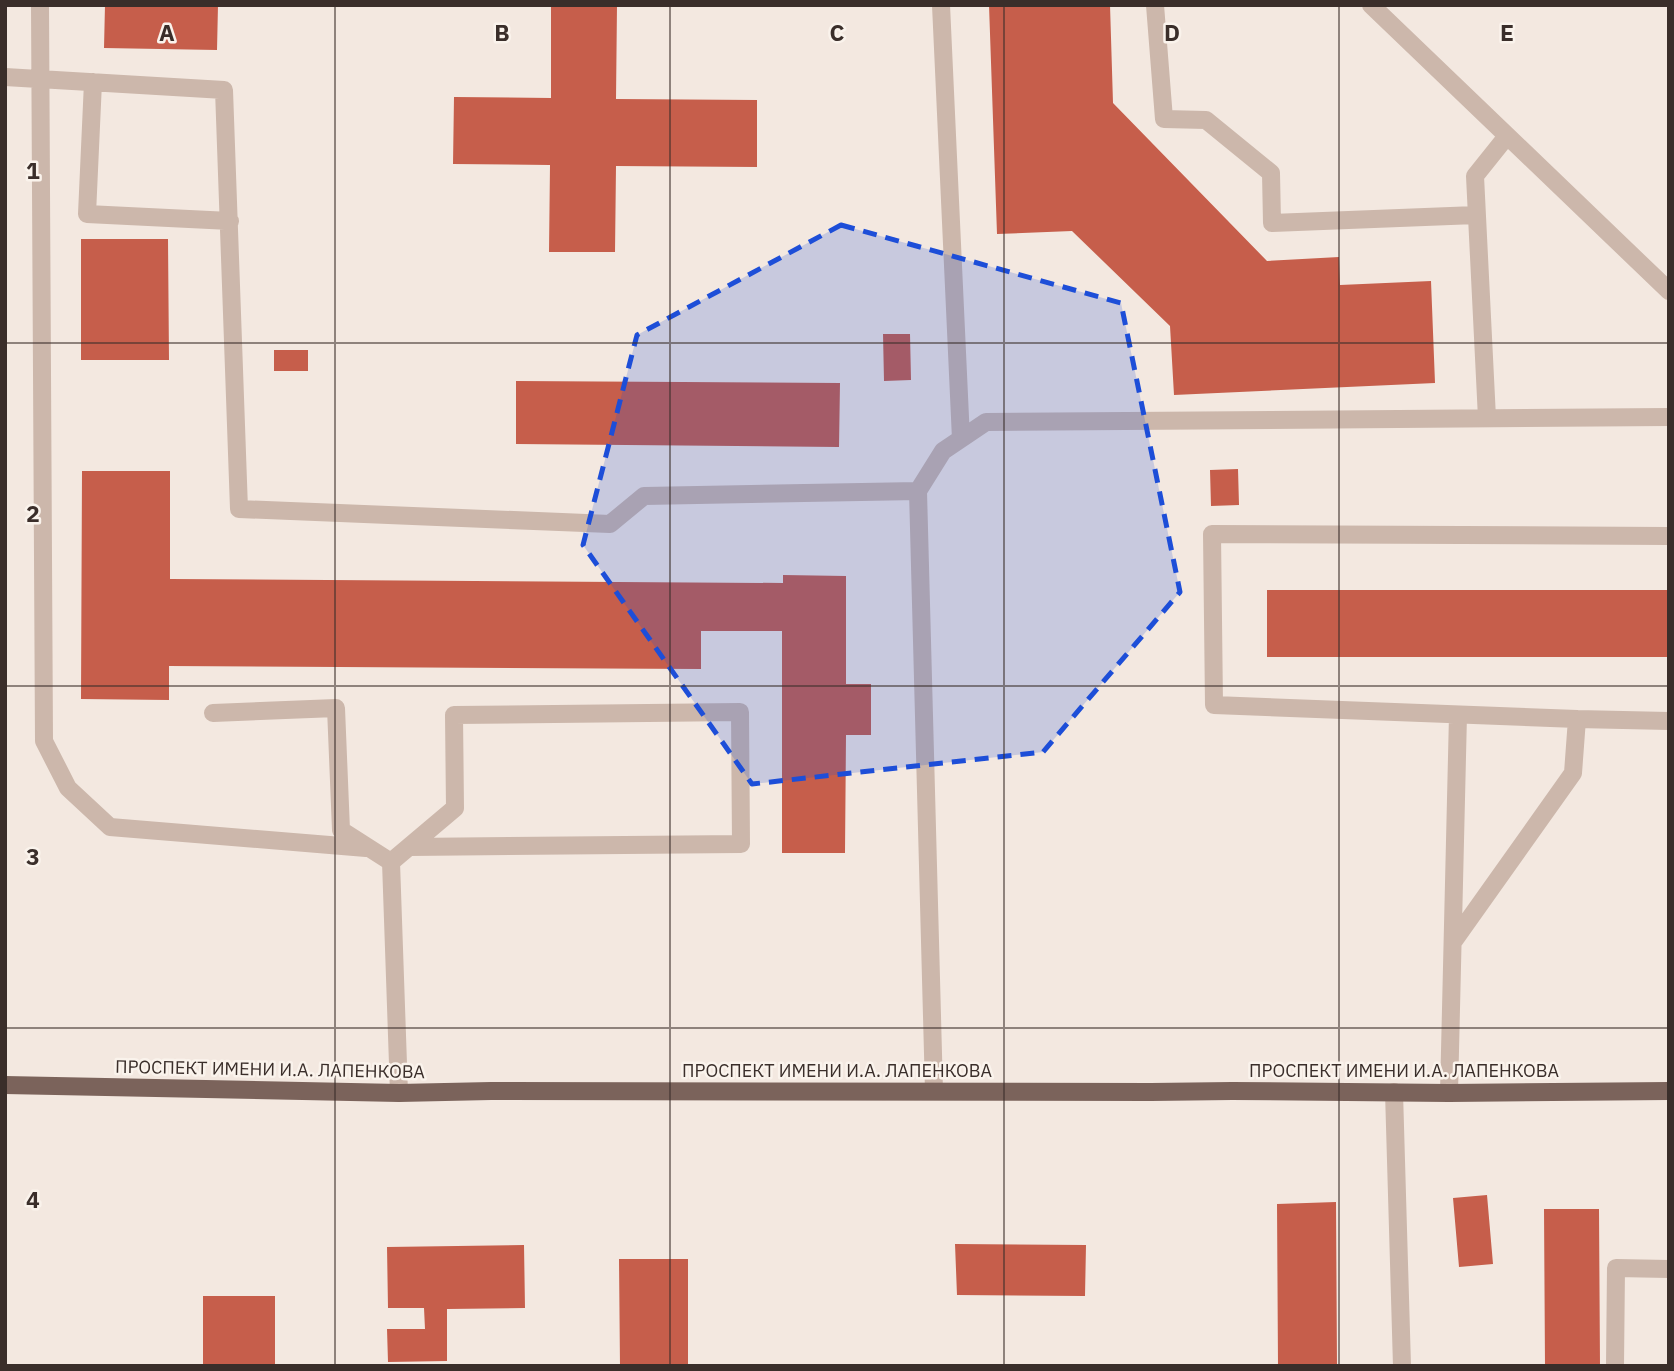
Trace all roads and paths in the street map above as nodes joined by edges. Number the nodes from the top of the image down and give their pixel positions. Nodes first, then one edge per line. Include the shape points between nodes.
1 (40, 5) edge
2 (942, 5) edge
3 (1155, 5) edge
4 (1371, 5) edge
5 (5, 78) edge
6 (41, 79) junction
7 (93, 82) junction
8 (1507, 136) junction
9 (1476, 215) junction
10 (230, 220) junction
11 (1669, 291) edge
12 (1669, 417) edge
13 (1487, 418) junction
14 (961, 439) junction
15 (918, 491) junction
16 (1669, 536) edge
17 (212, 713) dead end
18 (1458, 715) junction
19 (1577, 719) junction
20 (1669, 721) edge
21 (409, 847) junction
22 (369, 848) junction
23 (391, 862) junction
24 (1453, 942) junction
25 (5, 1086) edge
26 (934, 1091) junction
27 (1669, 1091) edge
28 (1394, 1092) junction
29 (398, 1093) junction
30 (1449, 1093) junction
31 (1669, 1269) edge
32 (1402, 1366) edge
33 (1615, 1366) edge

1 - 6 lane
2 - 14 lane
3 - 9 lane via 1164,119 1206,120 1271,173 1272,223
4 - 8 lane
5 - 6 lane
6 - 7 lane
6 - 22 lane via 44,741 68,788 110,827
7 - 10 lane via 224,90
7 - 10 lane via 88,214
8 - 9 lane via 1475,177
8 - 11 lane
9 - 13 lane
10 - 15 lane via 239,509 610,524 644,496
12 - 13 lane
13 - 14 lane via 986,422
14 - 15 lane via 943,452
15 - 26 lane
16 - 18 lane via 1212,534 1214,705
17 - 22 lane via 336,708 341,830
18 - 19 lane
18 - 24 lane
19 - 20 lane
19 - 24 lane via 1573,773
21 - 21 lane via 741,844 740,712 454,715 456,808
21 - 23 lane
22 - 23 lane
23 - 29 lane
24 - 30 lane
25 - 29 main road, ПРОСПЕКТ ИМЕНИ И.А. ЛАПЕНКОВА
26 - 28 main road, ПРОСПЕКТ ИМЕНИ И.А. ЛАПЕНКОВА
26 - 29 main road, ПРОСПЕКТ ИМЕНИ И.А. ЛАПЕНКОВА
27 - 30 main road, ПРОСПЕКТ ИМЕНИ И.А. ЛАПЕНКОВА
28 - 30 main road, ПРОСПЕКТ ИМЕНИ И.А. ЛАПЕНКОВА
28 - 32 lane
31 - 33 lane via 1616,1268

